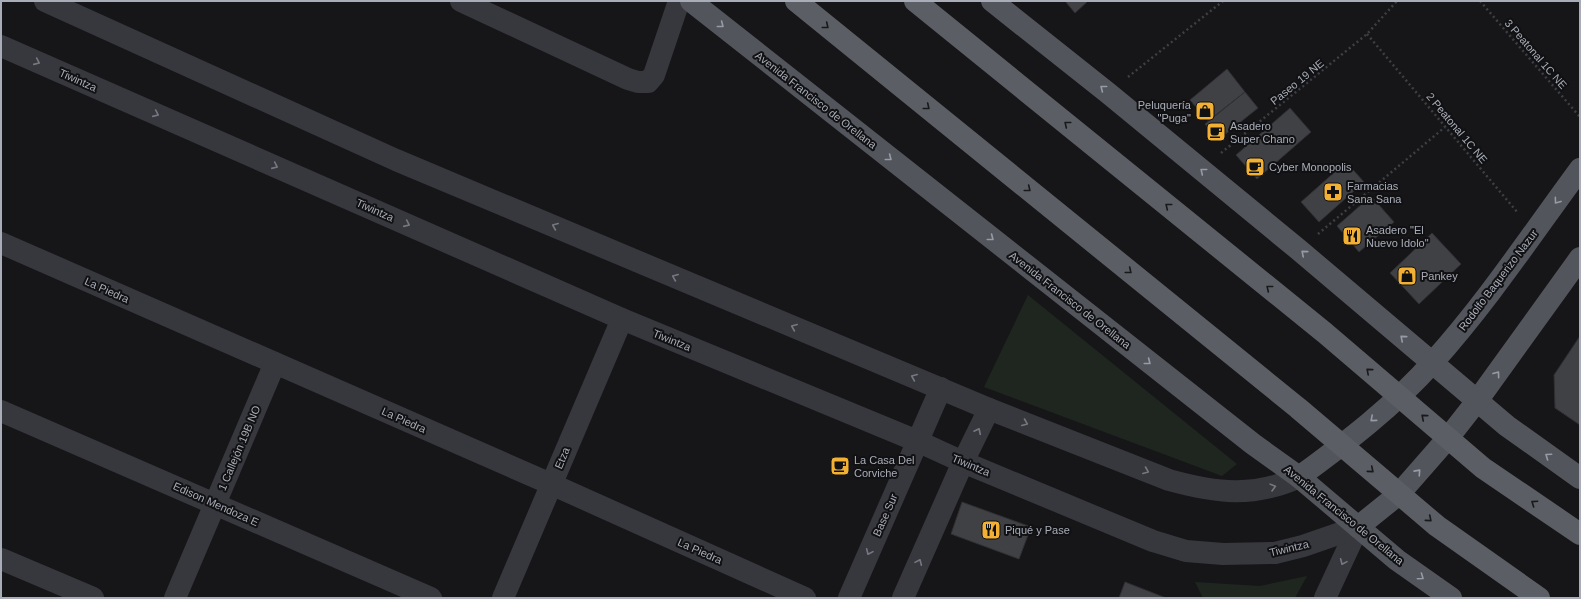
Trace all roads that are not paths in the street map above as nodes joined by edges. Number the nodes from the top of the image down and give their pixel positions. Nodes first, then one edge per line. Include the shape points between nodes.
1 (45, 1) edge
2 (461, 1) edge
3 (679, 1) edge
4 (691, 1) edge
5 (796, 1) edge
6 (915, 1) edge
7 (992, 1) edge
8 (1, 46) edge
9 (1580, 169) edge
10 (1, 243) edge
11 (1580, 258) edge
12 (622, 319) junction
13 (275, 363) junction
14 (1432, 363) junction
15 (941, 388) junction
16 (1399, 396) junction
17 (1477, 402) junction
18 (989, 409) junction
19 (1, 410) edge
20 (1448, 438) junction
21 (917, 441) junction
22 (1342, 446) junction
23 (963, 462) junction
24 (1299, 477) junction
25 (1580, 478) edge
26 (552, 484) junction
27 (1399, 494) junction
28 (215, 504) junction
29 (1358, 527) junction
30 (1580, 534) edge
31 (1, 559) edge
32 (93, 598) edge
33 (175, 598) edge
34 (431, 598) edge
35 (503, 598) edge
36 (805, 598) edge
37 (849, 598) edge
38 (903, 598) edge
39 (1325, 598) edge
40 (1451, 598) edge
41 (1539, 598) edge

15 -> 1 street via 396,160
2 - 3 street via 628,79 644,83 654,75
4 -> 24 main road, Avenida Francisco de Orellana via 1247,439
5 -> 22 highway
16 -> 6 highway via 1325,333
14 -> 7 main road via 1299,250
8 -> 12 street, Tiwintza
9 -> 14 main road, Rodolfo Baquerizo Nazur via 1479,309
10 - 13 street, La Piedra
17 -> 11 main road
12 - 21 street, Tiwintza
12 - 26 street, Etza
13 - 26 street, La Piedra
13 - 28 street, 1 Callejón 19B NO
14 - 16 main road, Rodolfo Baquerizo Nazur
14 - 17 main road
15 - 18 street
15 - 21 street, Base Sur
20 -> 16 highway
16 -> 22 main road, Rodolfo Baquerizo Nazur
17 - 20 main road
25 -> 17 main road
23 -> 18 street
18 -> 24 street via 1169,480 1197,488 1248,492 1285,484
19 - 28 street, Edison Mendoza E
27 -> 20 main road
30 -> 20 highway via 1483,468
21 - 23 street, Tiwintza
21 -> 37 street, Base Sur
22 - 24 main road, Rodolfo Baquerizo Nazur
22 -> 27 highway
23 - 29 street, Tiwintza via 1153,541 1186,550 1252,555 1275,553
38 -> 23 street
24 - 29 main road, Avenida Francisco de Orellana
26 - 35 street, Etza
26 - 36 street, La Piedra
27 - 29 main road
27 -> 41 highway via 1437,526
28 - 33 street, 1 Callejón 19B NO
28 - 34 street, Edison Mendoza E
29 -> 39 street
29 -> 40 main road, Avenida Francisco de Orellana via 1397,560
31 - 32 street

